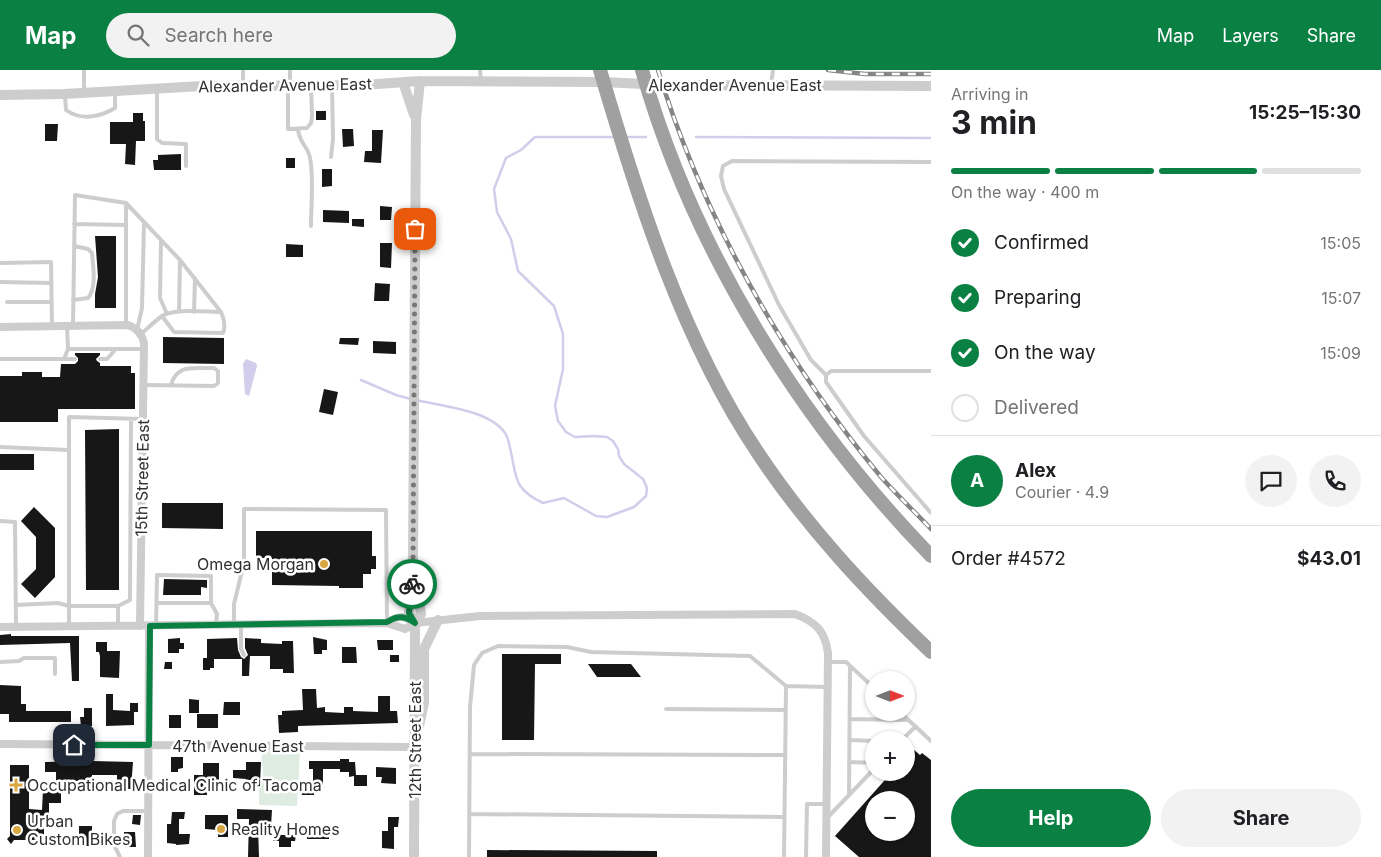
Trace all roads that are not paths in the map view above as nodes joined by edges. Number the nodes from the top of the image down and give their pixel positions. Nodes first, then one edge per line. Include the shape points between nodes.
1 (84, 70) edge
2 (243, 70) edge
3 (290, 70) edge
4 (480, 70) edge
5 (642, 70) edge
6 (773, 70) edge
7 (602, 76) edge
8 (420, 81) junction
9 (481, 81) junction
10 (403, 82) junction
11 (646, 84) junction
12 (771, 85) junction
13 (243, 86) junction
14 (311, 86) junction
15 (332, 86) junction
16 (931, 86) edge
17 (289, 87) junction
18 (157, 89) junction
19 (115, 91) junction
20 (84, 93) junction
21 (64, 94) junction
22 (0, 95) edge
23 (416, 120) junction
24 (298, 129) junction
25 (331, 157) dead end
26 (931, 162) edge
27 (186, 166) dead end
28 (126, 203) junction
29 (144, 222) junction
30 (74, 224) junction
31 (126, 225) junction
32 (311, 226) dead end
33 (161, 240) junction
34 (74, 246) junction
35 (180, 260) junction
36 (0, 263) edge
37 (194, 278) junction
38 (0, 282) edge
39 (51, 283) junction
40 (73, 300) junction
41 (7, 302) dead end
42 (51, 302) junction
43 (179, 312) junction
44 (194, 312) junction
45 (221, 312) junction
46 (165, 315) junction
47 (126, 325) junction
48 (52, 326) junction
49 (70, 326) junction
50 (0, 327) edge
51 (139, 332) junction
52 (68, 349) junction
53 (116, 349) junction
54 (144, 349) junction
55 (0, 359) edge
56 (64, 359) junction
57 (75, 359) dead end
58 (100, 359) dead end
59 (931, 371) edge
60 (826, 375) junction
61 (144, 385) junction
62 (171, 385) junction
63 (131, 419) junction
64 (143, 419) junction
65 (0, 448) edge
66 (69, 450) junction
67 (130, 472) junction
68 (142, 472) junction
69 (931, 513) edge
70 (130, 515) junction
71 (142, 515) junction
72 (0, 521) edge
73 (931, 556) edge
74 (130, 580) junction
75 (141, 583) junction
76 (157, 603) junction
77 (211, 603) junction
78 (16, 605) junction
79 (69, 606) junction
80 (118, 606) junction
81 (438, 620) junction
82 (387, 622) junction
83 (415, 623) junction
84 (216, 625) junction
85 (238, 625) junction
86 (118, 626) junction
87 (140, 626) junction
88 (153, 626) junction
89 (0, 627) edge
90 (16, 627) junction
91 (68, 627) junction
92 (931, 652) edge
93 (244, 655) dead end
94 (0, 662) edge
95 (828, 662) junction
96 (850, 667) junction
97 (55, 674) dead end
98 (865, 680) edge
99 (786, 686) junction
100 (828, 687) junction
101 (666, 709) dead end
102 (785, 710) junction
103 (850, 719) junction
104 (865, 719) edge
105 (909, 721) edge
106 (915, 727) junction
107 (911, 731) edge
108 (850, 740) junction
109 (865, 741) edge
110 (931, 741) edge
111 (0, 744) edge
112 (149, 745) junction
113 (415, 747) junction
114 (470, 754) junction
115 (785, 755) junction
116 (850, 762) junction
117 (865, 763) edge
118 (865, 778) edge
119 (849, 795) junction
120 (827, 804) junction
121 (148, 811) junction
122 (469, 814) junction
123 (784, 817) junction
124 (827, 818) junction
125 (120, 857) edge
126 (148, 857) edge
127 (414, 857) edge
128 (469, 857) edge
129 (784, 857) edge
130 (806, 857) edge
131 (826, 857) edge

1 - 20 lane
2 - 13 lane
3 - 17 lane
4 - 9 lane
5 - 11 highway
6 - 12 lane
7 - 9 street, Alexander Avenue East
7 - 11 street, Alexander Avenue East
7 - 92 highway via 657,244 688,324 710,372 744,432 814,529 861,583
8 - 9 street, Alexander Avenue East
8 - 10 street, Alexander Avenue East
8 - 23 street, 12th Street East
10 - 15 street, Alexander Avenue East
10 - 23 street, 12th Street East
11 - 12 street, Alexander Avenue East
11 - 73 highway via 692,204 768,349 834,444
12 - 16 street, Alexander Avenue East
13 - 17 street, Alexander Avenue East
13 - 18 street, Alexander Avenue East
14 - 15 street, Alexander Avenue East
14 - 17 street, Alexander Avenue East
14 - 24 lane via 311,123 307,128
15 - 25 lane
17 - 24 lane via 288,129
18 - 19 street, Alexander Avenue East
18 - 27 lane via 157,140 186,144
19 - 20 street, Alexander Avenue East
19 - 21 lane via 115,108 88,117 72,115 66,110
20 - 21 street, Alexander Avenue East
21 - 22 street, Alexander Avenue East
23 - 83 street, 12th Street East via 413,566 409,613
24 - 32 lane via 299,139 310,161
26 - 60 lane via 732,161 723,166 724,189 779,305 811,360
28 - 29 lane
28 - 30 lane via 75,195
28 - 31 lane
29 - 33 lane
29 - 51 lane
30 - 31 lane
30 - 34 lane
31 - 47 lane
33 - 35 lane
33 - 46 lane via 160,298
34 - 40 lane
34 - 40 lane via 92,253 93,287 88,298
35 - 37 lane
35 - 43 lane
36 - 39 lane via 51,262
37 - 44 lane
37 - 45 lane
38 - 39 lane
39 - 42 lane
40 - 49 lane
41 - 42 lane
42 - 48 lane
43 - 44 lane
43 - 46 lane
44 - 45 lane
45 - 46 lane via 223,333 174,332
46 - 51 lane
47 - 49 street
47 - 51 street
48 - 49 street
48 - 50 street
49 - 52 lane
51 - 54 street, 15th Street East
52 - 53 lane
52 - 56 lane
53 - 54 lane
53 - 58 lane via 107,359
54 - 61 street, 15th Street East
55 - 56 lane
56 - 57 lane
59 - 60 lane via 831,372
60 - 69 lane via 826,382 864,436
61 - 62 lane
61 - 64 street, 15th Street East
62 - 62 lane via 214,386 218,383 218,371 214,368 181,370 174,375
63 - 64 lane
63 - 66 lane via 69,418
63 - 67 lane
64 - 68 street, 15th Street East
65 - 66 lane
66 - 79 lane
67 - 68 lane
67 - 70 lane
68 - 71 street, 15th Street East
70 - 71 lane
70 - 74 lane
71 - 75 street, 15th Street East
72 - 78 lane via 16,522
74 - 75 lane
74 - 80 lane via 130,600
75 - 87 street, 15th Street East
76 - 77 lane
76 - 77 lane via 157,575 211,576
76 - 88 lane
77 - 84 lane via 217,614
78 - 79 lane via 58,603
78 - 90 lane
79 - 80 lane
79 - 91 lane
80 - 86 lane
81 - 83 street
81 - 95 street via 480,616 795,614 809,619 826,639
81 - 113 street via 424,649 424,703
82 - 83 street via 405,629
82 - 85 street
82 - 85 lane via 386,510 244,509 244,563 234,604
83 - 113 street, 12th Street East
84 - 85 street
84 - 88 street
85 - 93 lane
86 - 87 street
86 - 91 street
87 - 88 street
88 - 112 street
89 - 90 street
90 - 91 street
94 - 97 lane via 55,658
95 - 96 lane via 846,662
95 - 100 street
96 - 98 lane
96 - 103 lane
99 - 100 lane
99 - 102 lane
99 - 114 lane via 750,656 498,646 482,653 474,665
100 - 120 street
101 - 102 lane
102 - 115 lane
103 - 104 lane
103 - 108 lane
105 - 106 lane
106 - 107 lane
106 - 110 lane
108 - 109 lane
108 - 116 lane
111 - 112 street, 47th Avenue East
112 - 113 street, 47th Avenue East
112 - 121 street
113 - 127 street, 12th Street East
114 - 115 lane
114 - 122 lane
115 - 123 lane
116 - 117 lane
116 - 119 lane
118 - 119 lane
119 - 124 lane
120 - 124 street
120 - 130 lane via 807,804
121 - 125 lane via 117,814 114,845
121 - 126 street
122 - 123 lane
122 - 128 lane
123 - 129 lane
124 - 131 street

